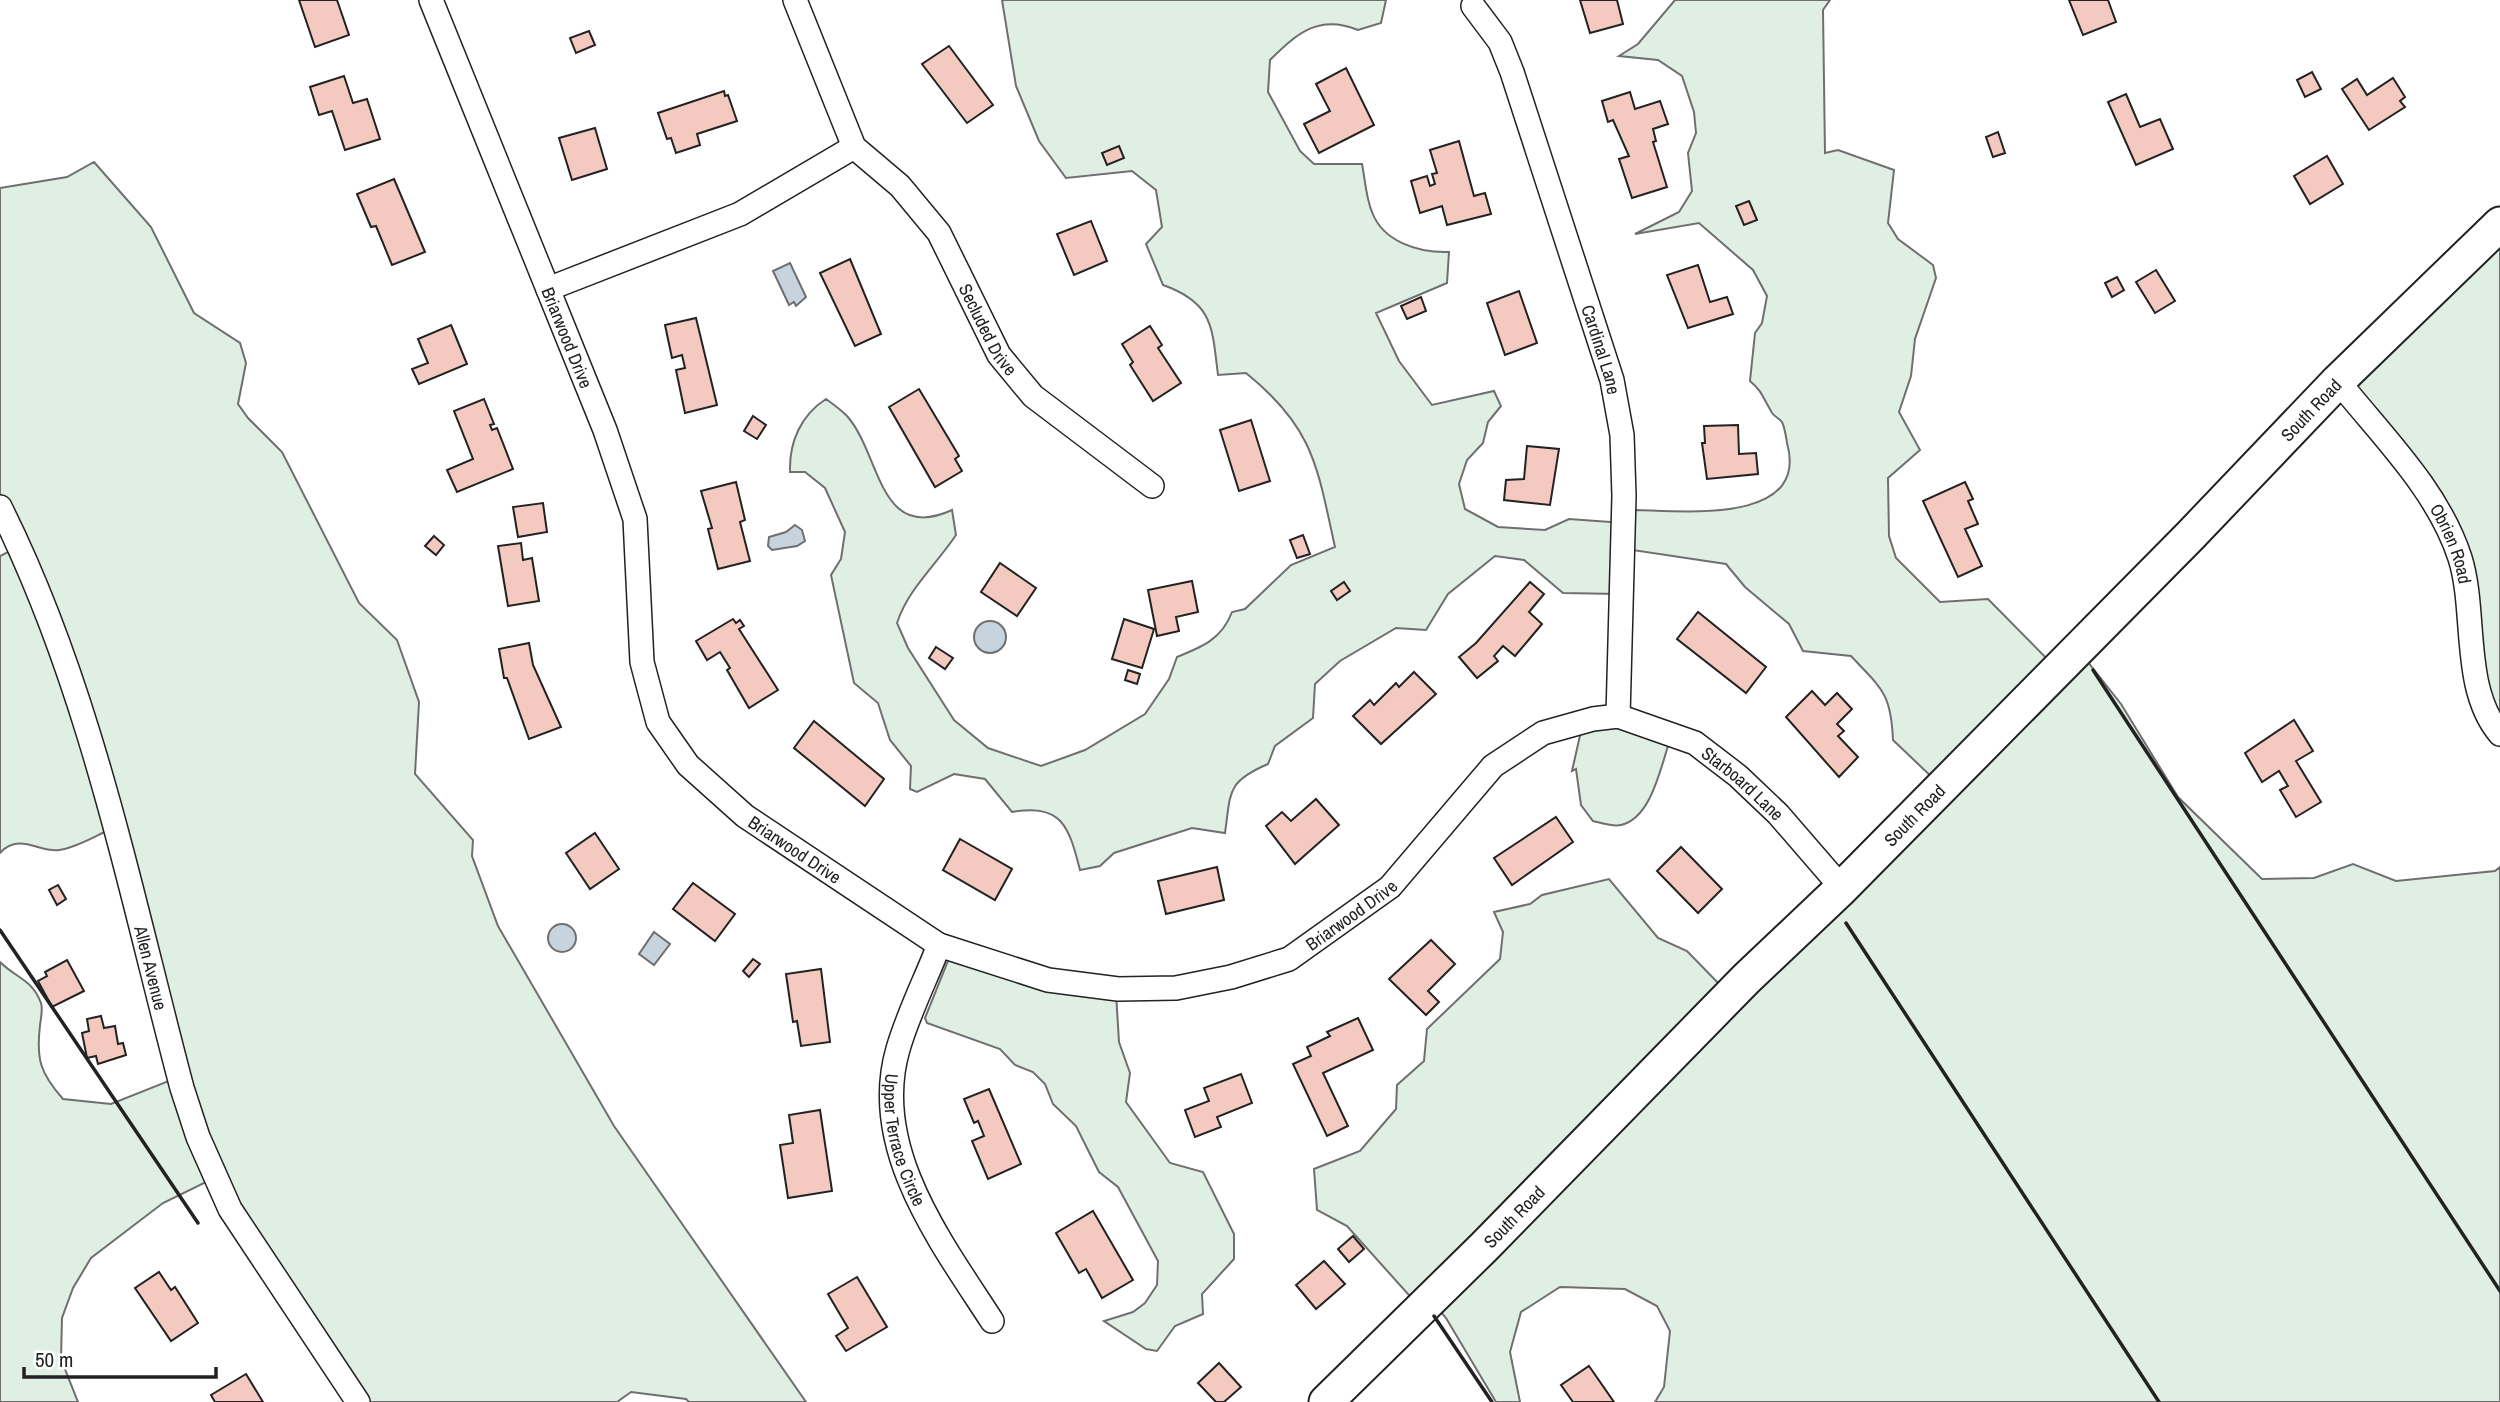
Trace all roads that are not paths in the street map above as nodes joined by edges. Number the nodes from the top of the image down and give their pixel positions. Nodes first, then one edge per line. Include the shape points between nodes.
1 (431, 0) edge
2 (795, 0) edge
3 (1473, 6) dead end
4 (854, 147) junction
5 (2500, 223) edge
6 (548, 289) junction
7 (2338, 381) junction
8 (1152, 486) dead end
9 (0, 507) edge
10 (1618, 716) junction
11 (2500, 734) edge
12 (1842, 888) junction
13 (939, 945) junction
14 (992, 1321) dead end
15 (358, 1402) edge
16 (1326, 1402) edge

1 - 6 street, Briarwood Drive
2 - 4 street, Secluded Drive
3 - 10 street, Cardinal Lane via 1500,42 1512,72 1612,380 1622,435 1624,496
4 - 6 street via 740,214
4 - 8 street, Secluded Drive via 900,186 939,233 999,355 1033,396
5 - 7 street, South Road
6 - 13 street, Briarwood Drive via 606,430 635,519 642,662 658,722 688,765 745,816
7 - 11 street, Obrien Road via 2441,510 2460,559 2488,721
7 - 12 street, South Road
9 - 15 street, Allen Avenue via 57,634 84,716 198,1137 230,1209
10 - 12 street, Starboard Lane via 1695,743 1738,776 1779,814
10 - 13 street, Briarwood Drive via 1543,733 1493,766 1390,887 1289,959 1176,988 1118,989 1048,980
12 - 16 street, South Road
13 - 14 street, Upper Terrace Circle via 898,1050 890,1097 895,1136 916,1194

